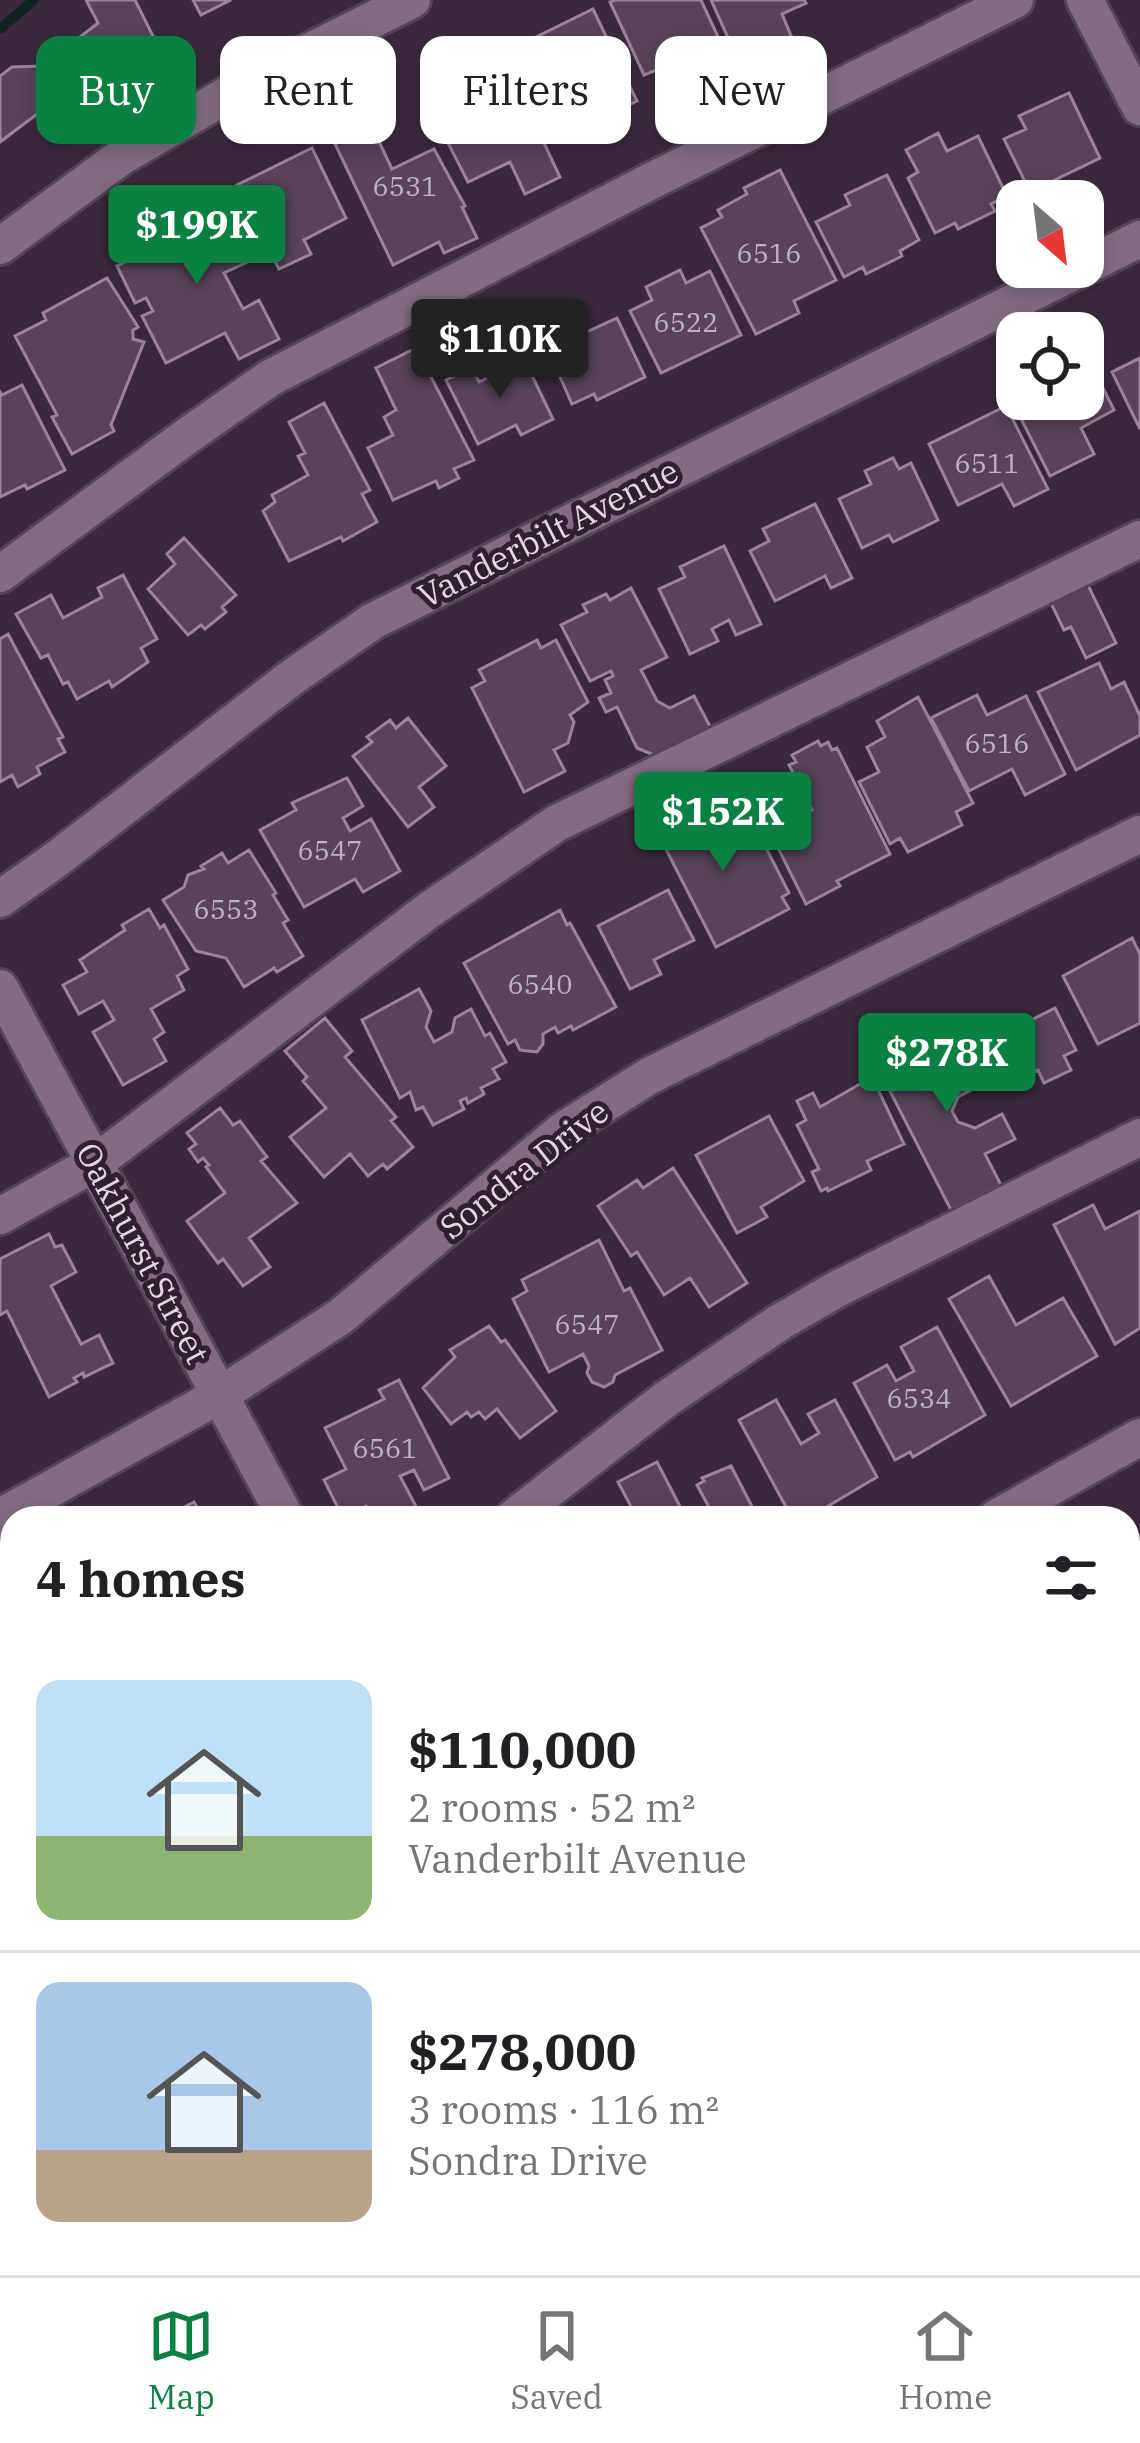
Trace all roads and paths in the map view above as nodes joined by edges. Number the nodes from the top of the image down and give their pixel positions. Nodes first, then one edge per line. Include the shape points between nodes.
1 (412, 0) edge
2 (1015, 0) edge
3 (1085, 0) edge
4 (1140, 107) edge
5 (1140, 239) edge
6 (0, 246) edge
7 (1140, 538) edge
8 (0, 574) edge
9 (1140, 834) edge
10 (0, 899) edge
11 (0, 988) edge
12 (1140, 1138) edge
13 (95, 1163) junction
14 (0, 1216) edge
15 (220, 1395) junction
16 (1140, 1437) edge
17 (20, 1506) edge
18 (280, 1506) edge
19 (528, 1506) edge
20 (1017, 1506) edge

1 - 6 street via 121,157
2 - 8 street via 270,378
3 - 4 street
5 - 10 street, Vanderbilt Avenue via 373,621
7 - 13 street via 557,823
9 - 15 street, Sondra Drive via 649,1076 562,1131 340,1317
11 - 13 street, Oakhurst Street
12 - 19 street via 781,1322
13 - 14 street
13 - 15 street, Oakhurst Street
15 - 17 street, Sondra Drive
15 - 18 street, Oakhurst Street
16 - 20 street

